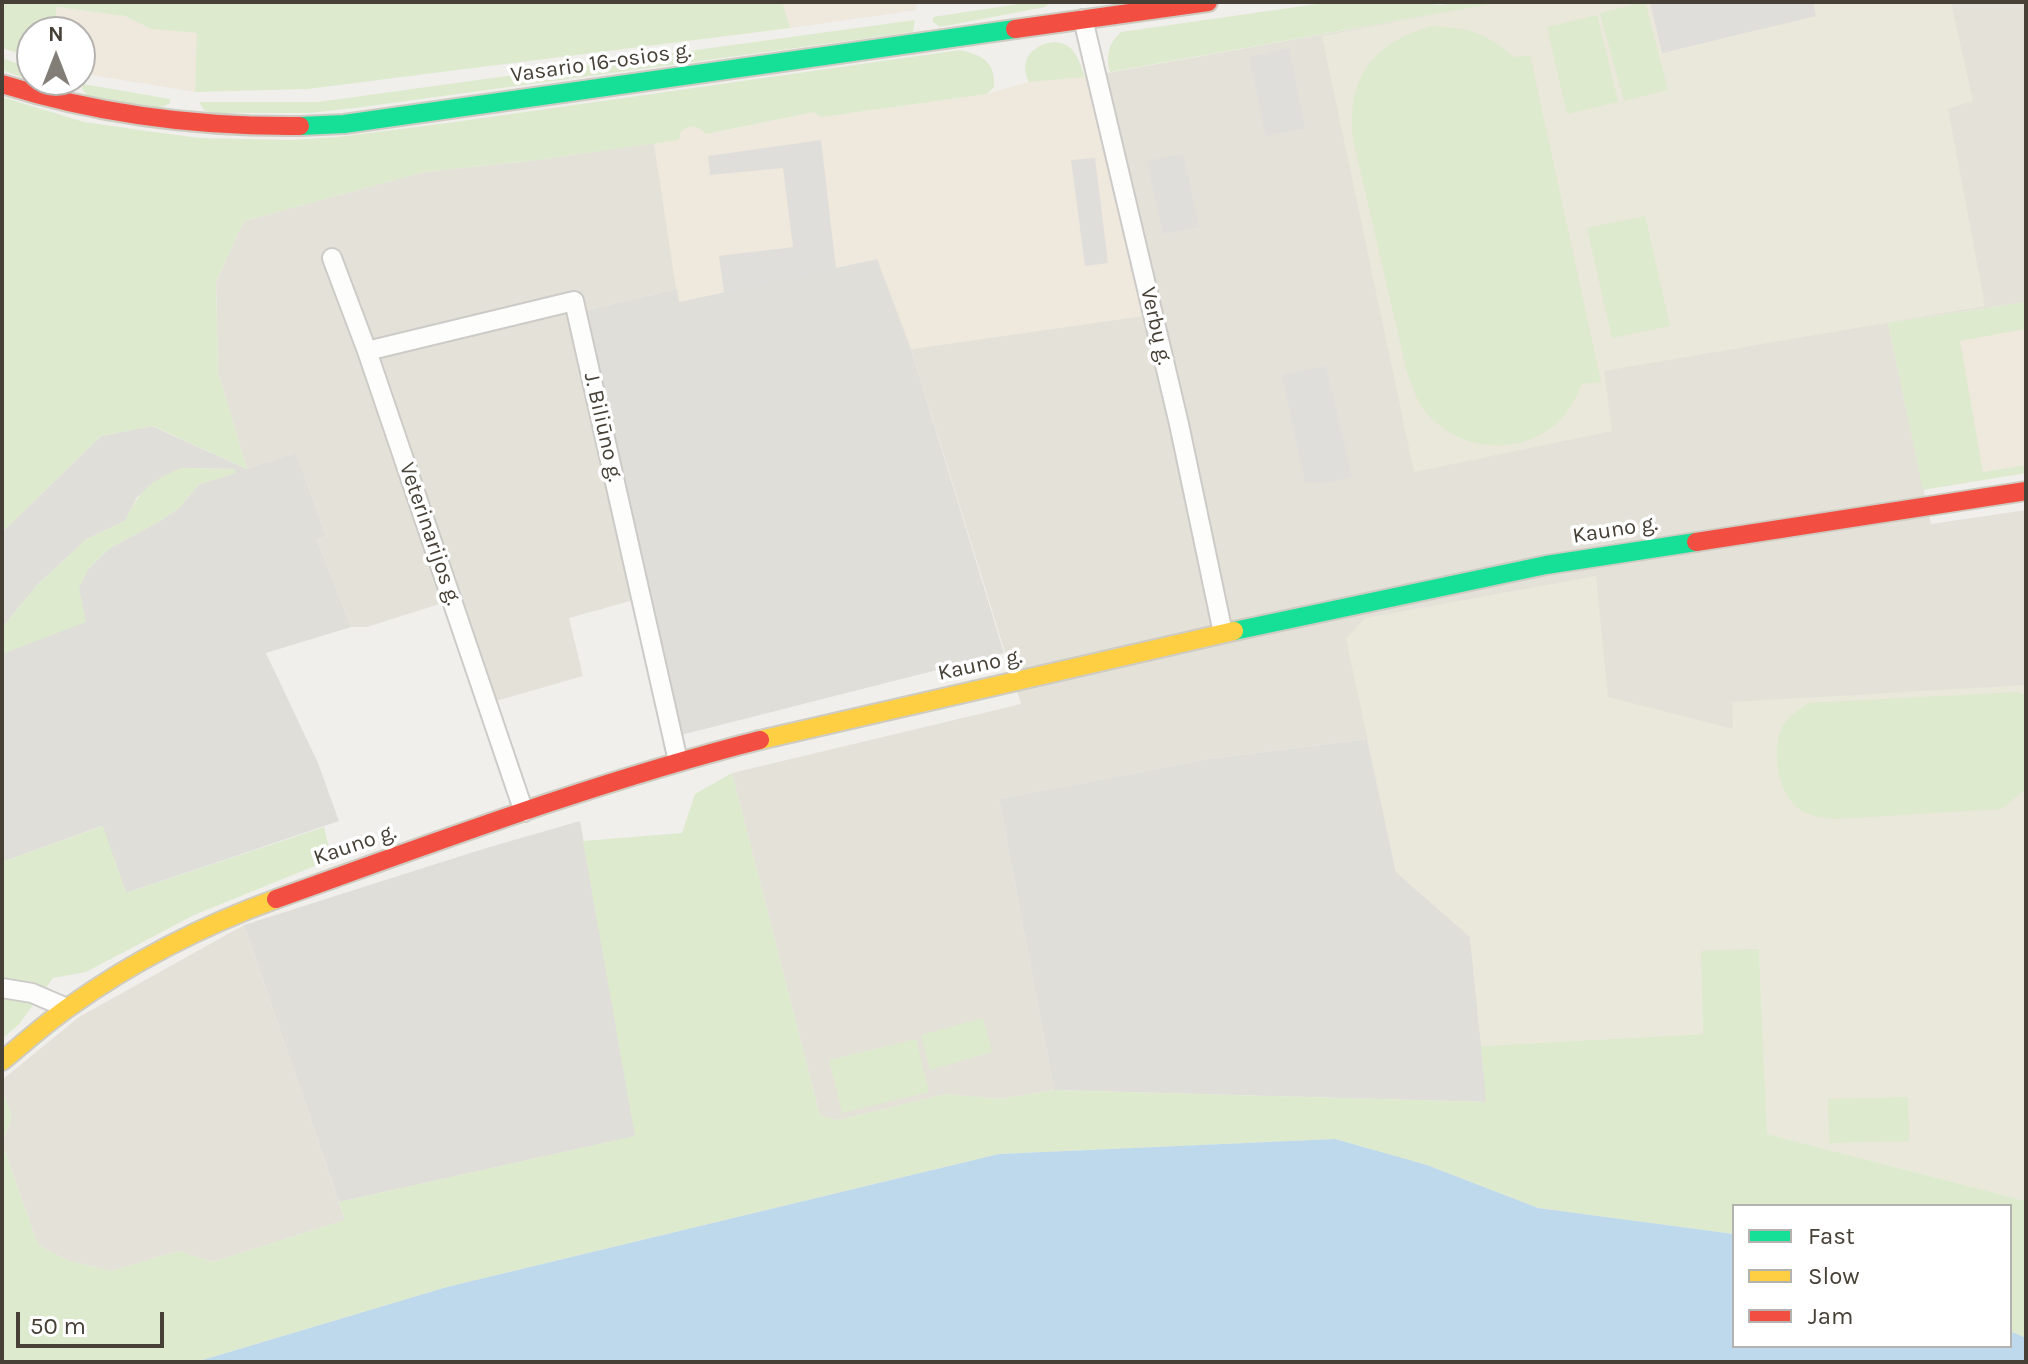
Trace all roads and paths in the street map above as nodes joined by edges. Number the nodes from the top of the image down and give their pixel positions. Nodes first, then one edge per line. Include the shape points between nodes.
1 (1208, 2) edge
2 (1083, 19) junction
3 (2, 84) edge
4 (332, 258) dead end
5 (367, 351) junction
6 (2026, 491) edge
7 (1223, 633) junction
8 (678, 761) junction
9 (524, 812) junction
10 (2, 988) edge
11 (67, 1008) junction
12 (2, 1061) edge

1 - 2 main road, Vasario 16-osios g.
2 - 3 main road, Vasario 16-osios g. via 291,128 120,116
2 - 7 street, Verbų g.
4 - 5 street, Veterinarijos g.
5 - 8 street, J. Biliūno g. via 574,301
5 - 9 street, Veterinarijos g.
6 - 7 main road, Kauno g. via 1579,559
7 - 8 main road, Kauno g.
8 - 9 main road, Kauno g.
9 - 11 main road, Kauno g. via 231,915 116,975
10 - 11 street via 32,993
11 - 12 main road, Kauno g.

